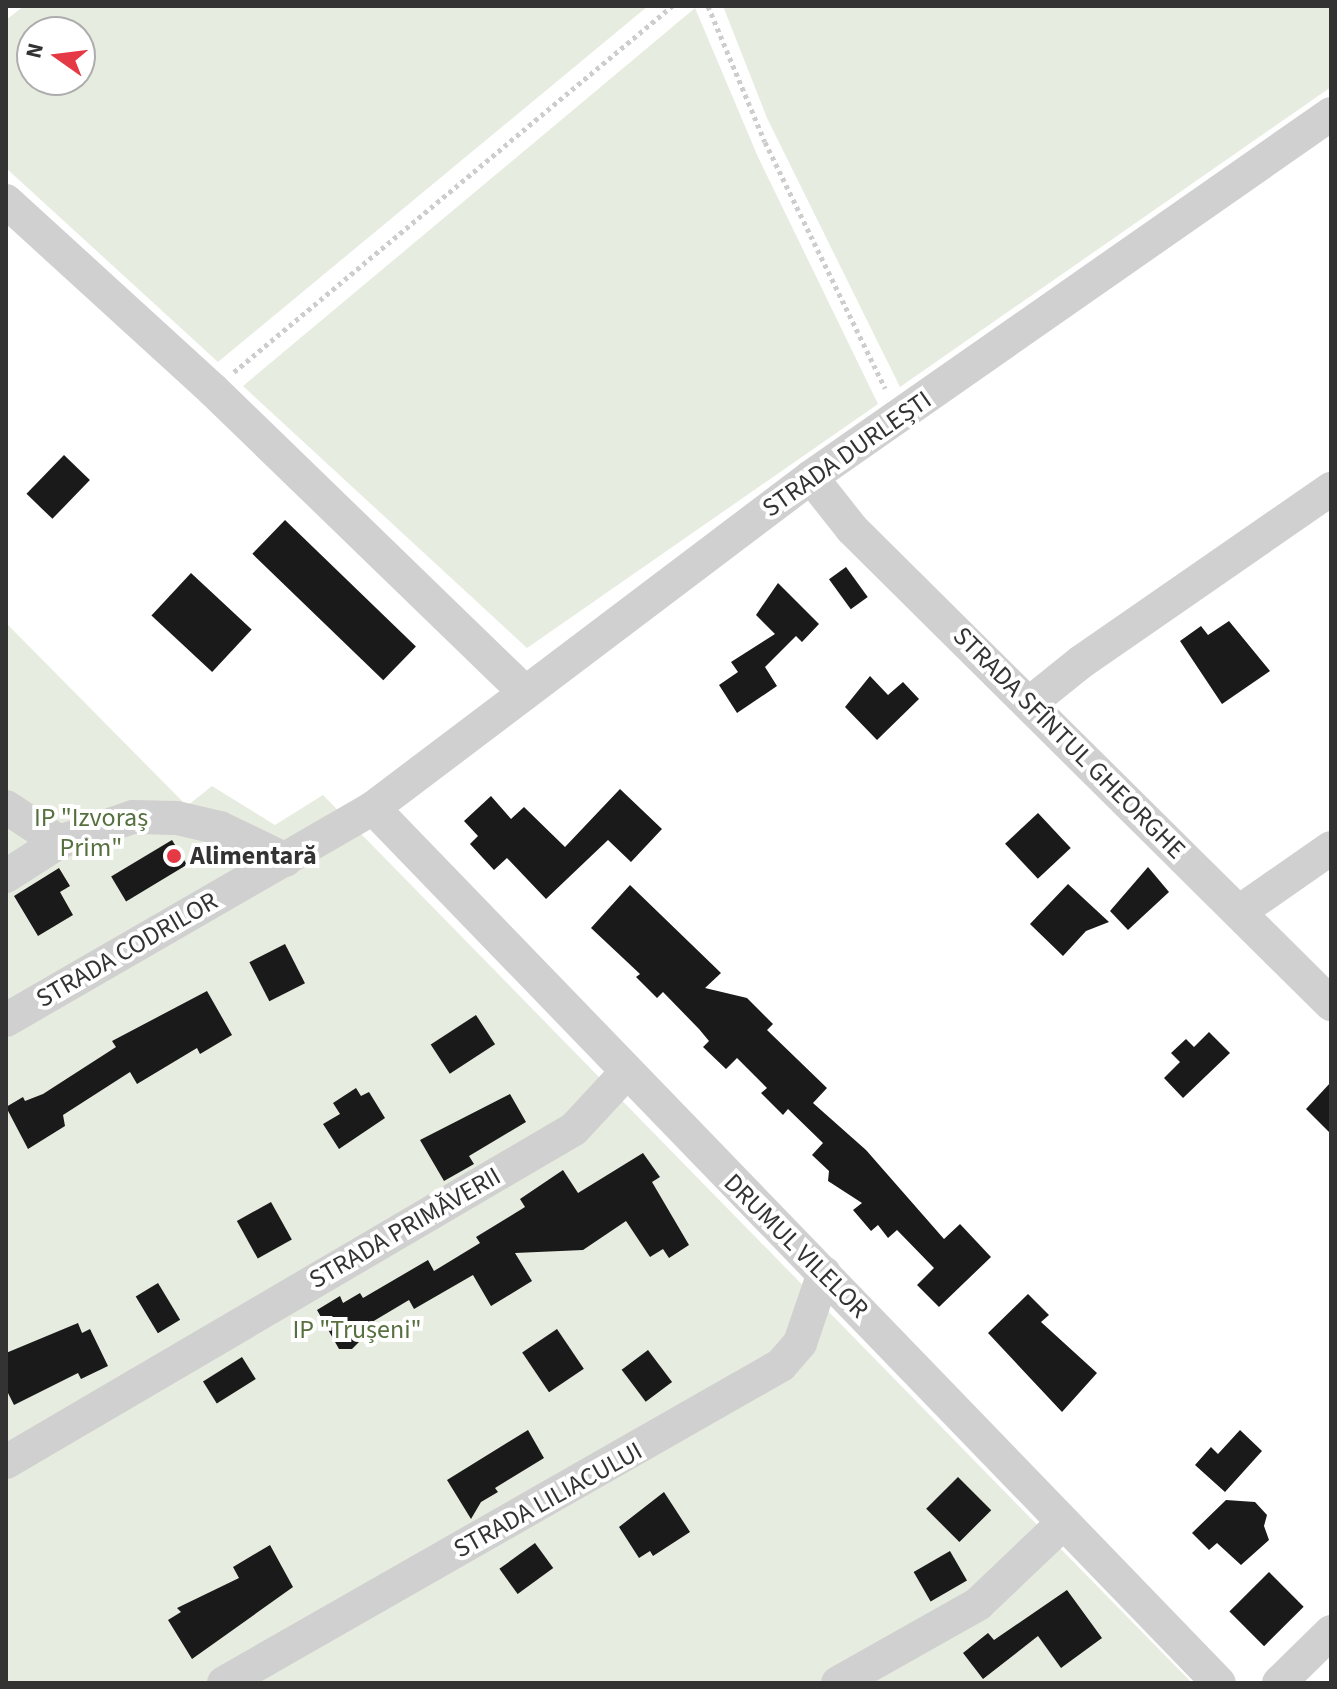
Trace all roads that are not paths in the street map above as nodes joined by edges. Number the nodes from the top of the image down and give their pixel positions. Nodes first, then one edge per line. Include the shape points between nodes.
1 (1331, 114) edge
2 (6, 201) edge
3 (811, 477) junction
4 (1331, 489) edge
5 (523, 690) junction
6 (1030, 703) junction
7 (6, 807) edge
8 (373, 808) junction
9 (59, 842) junction
10 (1331, 848) edge
11 (286, 860) junction
12 (6, 876) edge
13 (1239, 912) junction
14 (1331, 1004) edge
15 (6, 1020) edge
16 (625, 1074) junction
17 (824, 1273) junction
18 (6, 1462) edge
19 (1063, 1523) junction
20 (1331, 1632) edge
21 (224, 1683) edge
22 (838, 1683) edge
23 (1219, 1683) edge
24 (1279, 1683) edge

1 - 3 street, STRADA DURLEȘTI
2 - 5 street via 213,390
3 - 5 street, STRADA DURLEȘTI
3 - 6 street, STRADA SFÎNTUL GHEORGHE via 852,529
4 - 6 street
5 - 8 street, STRADA DURLEȘTI
6 - 13 street, STRADA SFÎNTUL GHEORGHE
7 - 9 street
8 - 11 street, STRADA CODRILOR
8 - 16 street, DRUMUL VILELOR
9 - 11 street via 133,817 177,818 220,828
9 - 12 street
10 - 13 street
11 - 15 street, STRADA CODRILOR
13 - 14 street, STRADA SFÎNTUL GHEORGHE
16 - 17 street, DRUMUL VILELOR
16 - 18 street, STRADA PRIMĂVERII via 574,1129
17 - 19 street, DRUMUL VILELOR
17 - 21 street, STRADA LILIACULUI via 800,1343 781,1365
19 - 22 street via 978,1604
19 - 23 street, DRUMUL VILELOR
20 - 24 street

